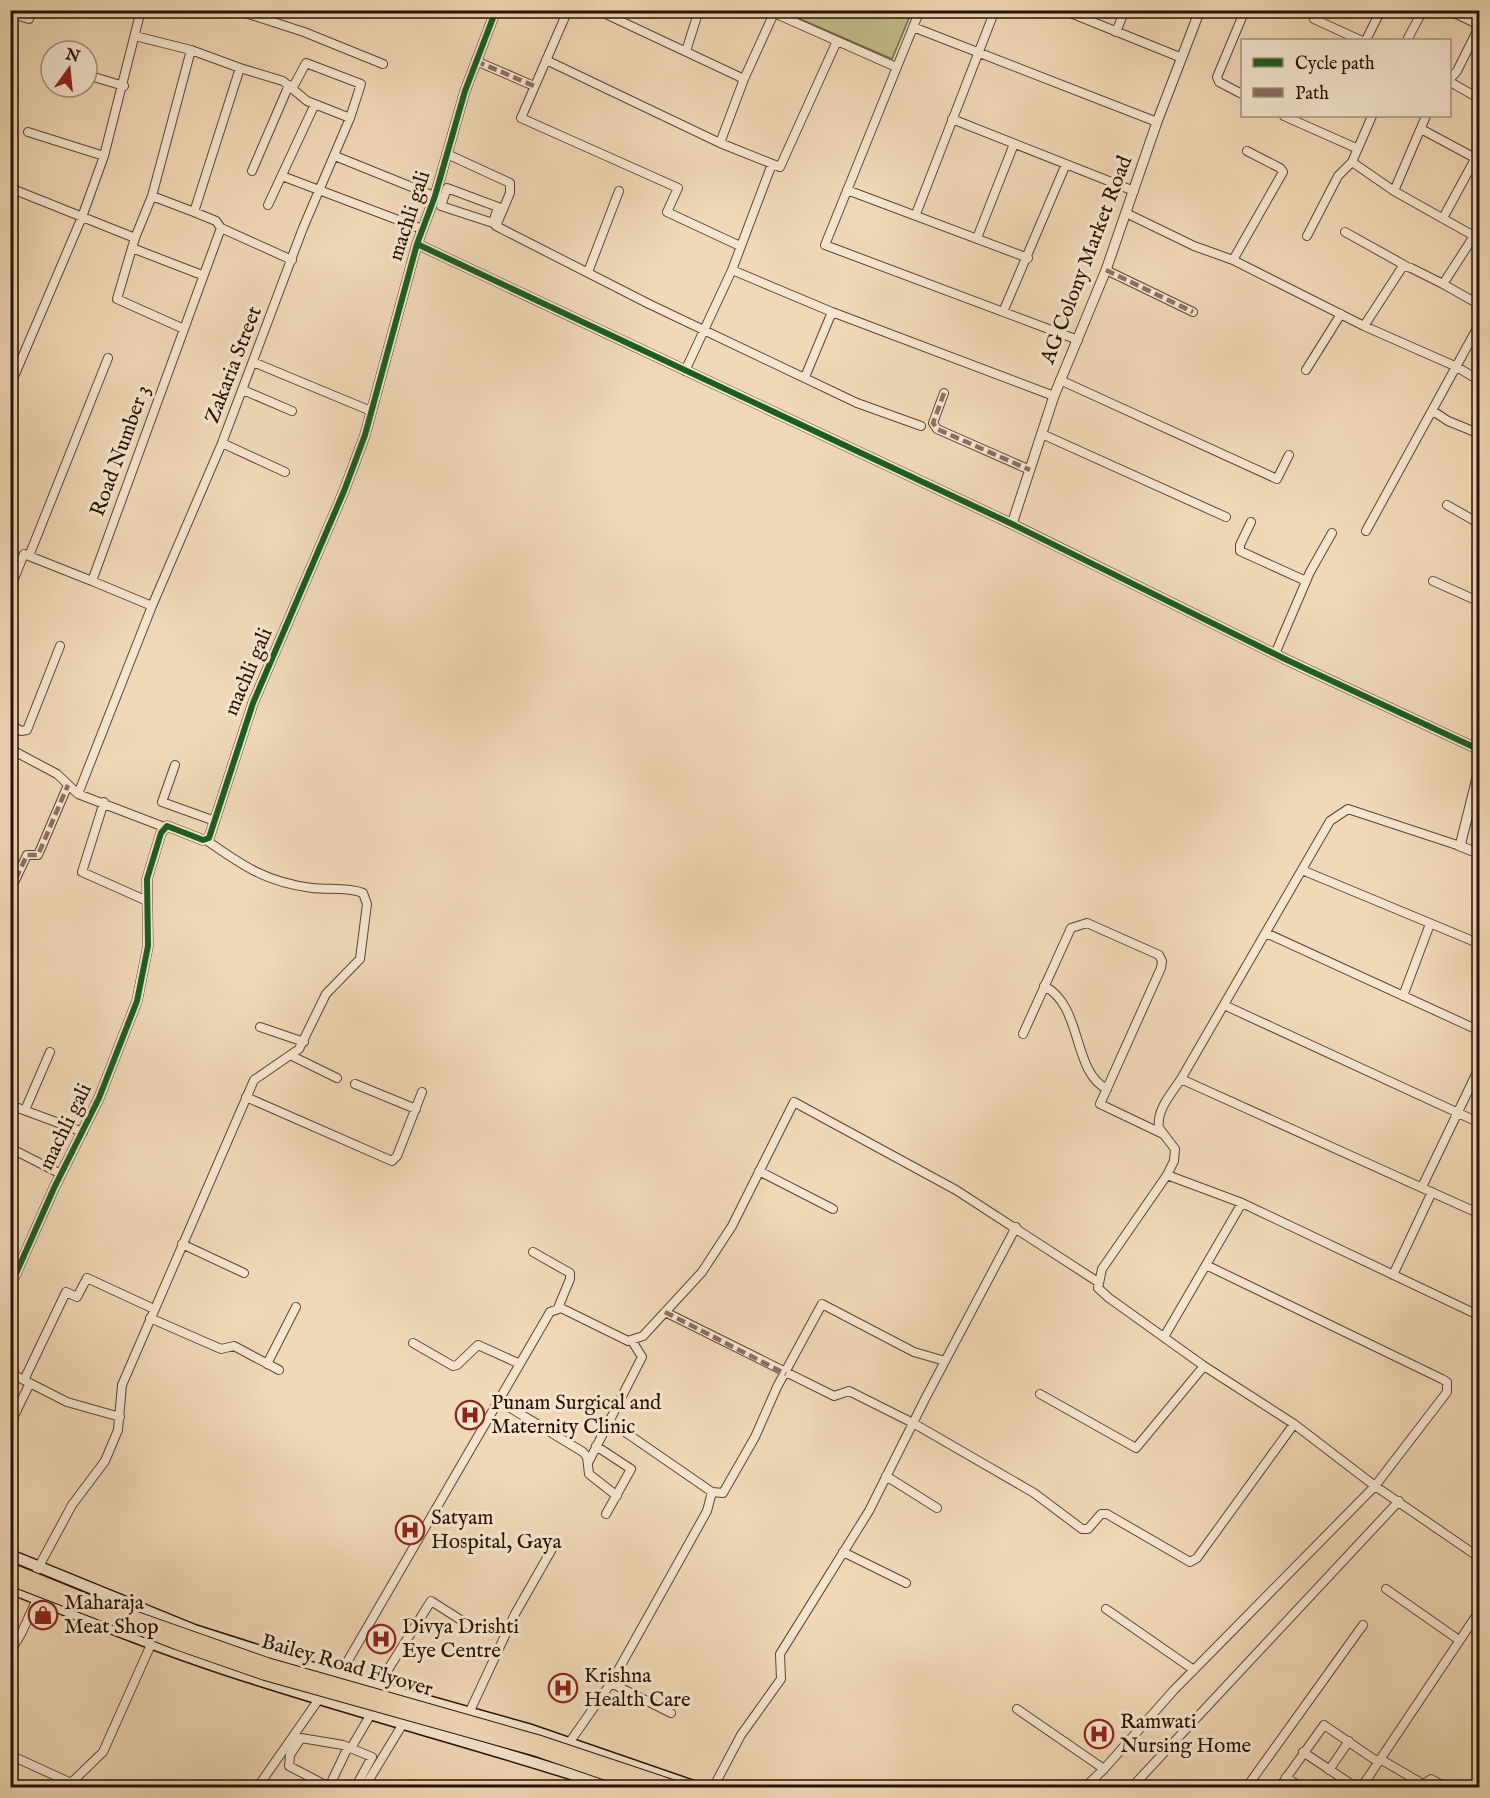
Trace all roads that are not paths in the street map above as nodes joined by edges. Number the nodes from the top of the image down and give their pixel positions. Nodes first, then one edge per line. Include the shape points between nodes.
1 (32, 10) edge
2 (141, 10) edge
3 (236, 10) edge
4 (496, 10) edge
5 (568, 10) edge
6 (597, 10) edge
7 (699, 10) edge
8 (920, 10) edge
9 (995, 10) edge
10 (1125, 10) edge
11 (1200, 10) edge
12 (1245, 10) edge
13 (1382, 10) edge
14 (1423, 10) edge
15 (1448, 10) edge
16 (775, 12) edge
17 (1069, 12) edge
18 (10, 13) edge
19 (1314, 19) dead end
20 (1479, 25) edge
21 (913, 27) junction
22 (1116, 32) junction
23 (135, 36) junction
24 (1358, 39) edge
25 (1367, 39) edge
26 (1408, 39) edge
27 (837, 41) junction
28 (191, 50) junction
29 (686, 51) junction
30 (978, 52) junction
31 (1182, 58) junction
32 (546, 60) junction
33 (476, 61) junction
34 (383, 64) dead end
35 (896, 67) junction
36 (240, 68) junction
37 (1451, 78) edge
38 (99, 79) edge
39 (744, 79) junction
40 (1451, 82) edge
41 (124, 86) junction
42 (534, 86) junction
43 (290, 87) junction
44 (1241, 93) edge
45 (1479, 99) edge
46 (315, 104) junction
47 (1286, 117) edge
48 (1372, 117) edge
49 (1426, 117) edge
50 (350, 118) junction
51 (952, 119) junction
52 (1157, 122) junction
53 (1421, 129) junction
54 (28, 132) dead end
55 (720, 143) junction
56 (1014, 144) junction
57 (1356, 148) junction
58 (1479, 150) edge
59 (1247, 151) dead end
60 (447, 154) junction
61 (104, 156) junction
62 (335, 156) junction
63 (1475, 158) junction
64 (1352, 162) junction
65 (771, 164) junction
66 (1066, 164) junction
67 (252, 171) dead end
68 (282, 176) junction
69 (10, 188) edge
70 (847, 190) junction
71 (1394, 190) junction
72 (619, 191) dead end
73 (1134, 191) junction
74 (320, 192) junction
75 (152, 196) junction
76 (439, 198) junction
77 (268, 205) dead end
78 (194, 212) junction
79 (1126, 213) junction
80 (916, 214) junction
81 (82, 217) junction
82 (1443, 218) junction
83 (496, 221) junction
84 (221, 228) junction
85 (422, 230) junction
86 (1344, 232) dead end
87 (1477, 234) edge
88 (1307, 236) dead end
89 (135, 238) junction
90 (978, 238) junction
91 (417, 244) junction
92 (740, 246) junction
93 (132, 248) junction
94 (1028, 258) junction
95 (292, 260) junction
96 (1233, 260) junction
97 (1406, 266) junction
98 (732, 270) junction
99 (1106, 270) junction
100 (588, 272) junction
101 (202, 275) junction
102 (1443, 284) junction
103 (1479, 305) edge
104 (832, 312) junction
105 (1003, 312) junction
106 (1193, 312) dead end
107 (1341, 314) junction
108 (1479, 323) edge
109 (1364, 326) junction
110 (184, 329) junction
111 (705, 329) junction
112 (1078, 340) junction
113 (108, 358) dead end
114 (253, 362) junction
115 (1457, 367) junction
116 (1306, 370) dead end
117 (685, 371) junction
118 (805, 377) junction
119 (1060, 380) junction
120 (1479, 381) edge
121 (10, 386) edge
122 (243, 390) junction
123 (944, 393) dead end
124 (1054, 396) junction
125 (292, 411) dead end
126 (371, 411) junction
127 (1433, 411) junction
128 (921, 426) dead end
129 (1042, 434) junction
130 (1479, 434) edge
131 (222, 443) junction
132 (1289, 455) dead end
133 (1030, 470) junction
134 (285, 472) dead end
135 (1447, 505) dead end
136 (1226, 518) dead end
137 (1251, 522) dead end
138 (1011, 524) junction
139 (1479, 524) edge
140 (1366, 531) dead end
141 (1332, 533) dead end
142 (29, 556) junction
143 (92, 581) junction
144 (1306, 581) junction
145 (1433, 581) dead end
146 (10, 589) edge
147 (1479, 602) edge
148 (152, 606) junction
149 (60, 646) dead end
150 (1275, 654) junction
151 (10, 724) edge
152 (10, 749) edge
153 (1479, 750) edge
154 (175, 765) dead end
155 (1479, 766) edge
156 (68, 785) junction
157 (78, 794) junction
158 (104, 802) junction
159 (215, 821) junction
160 (164, 827) junction
161 (206, 840) junction
162 (1460, 846) junction
163 (1479, 854) edge
164 (1302, 870) junction
165 (10, 891) edge
166 (146, 900) junction
167 (1430, 924) junction
168 (1266, 933) junction
169 (1479, 944) edge
170 (1044, 986) junction
171 (1403, 996) junction
172 (1224, 1005) junction
173 (260, 1027) dead end
174 (1479, 1031) edge
175 (1023, 1034) dead end
176 (304, 1042) junction
177 (50, 1053) dead end
178 (292, 1056) junction
179 (1479, 1066) edge
180 (337, 1078) dead end
181 (1181, 1079) junction
182 (355, 1084) dead end
183 (1107, 1089) junction
184 (422, 1092) dead end
185 (246, 1097) junction
186 (10, 1105) edge
187 (416, 1109) junction
188 (25, 1110) junction
189 (1458, 1114) junction
190 (1479, 1123) edge
191 (83, 1132) junction
192 (1162, 1134) junction
193 (10, 1148) edge
194 (759, 1171) junction
195 (61, 1174) junction
196 (1167, 1175) junction
197 (1422, 1187) junction
198 (1432, 1192) junction
199 (1242, 1203) junction
200 (833, 1209) dead end
201 (1479, 1214) edge
202 (1016, 1227) junction
203 (182, 1244) junction
204 (533, 1252) dead end
205 (1206, 1265) junction
206 (244, 1273) dead end
207 (1393, 1275) junction
208 (1098, 1282) junction
209 (10, 1287) edge
210 (296, 1307) dead end
211 (558, 1308) junction
212 (154, 1310) junction
213 (665, 1312) junction
214 (1479, 1316) edge
215 (150, 1318) junction
216 (1164, 1337) junction
217 (632, 1341) junction
218 (413, 1343) dead end
219 (945, 1361) junction
220 (267, 1364) junction
221 (520, 1364) junction
222 (1204, 1366) junction
223 (279, 1370) dead end
224 (10, 1373) edge
225 (786, 1374) junction
226 (27, 1382) junction
227 (1040, 1394) dead end
228 (499, 1401) junction
229 (120, 1417) junction
230 (609, 1421) junction
231 (913, 1423) junction
232 (10, 1424) edge
233 (1294, 1424) junction
234 (596, 1446) junction
235 (588, 1463) junction
236 (886, 1476) junction
237 (1375, 1486) junction
238 (712, 1492) junction
239 (617, 1496) junction
240 (1399, 1501) junction
241 (937, 1508) dead end
242 (606, 1514) dead end
243 (552, 1549) dead end
244 (843, 1552) junction
245 (1478, 1554) edge
246 (10, 1555) edge
247 (39, 1567) junction
248 (10, 1569) edge
249 (10, 1579) edge
250 (906, 1583) dead end
251 (10, 1588) edge
252 (1386, 1589) dead end
253 (25, 1594) junction
254 (37, 1599) junction
255 (1106, 1609) dead end
256 (1479, 1610) edge
257 (160, 1616) junction
258 (1364, 1625) dead end
259 (475, 1629) dead end
260 (1459, 1640) junction
261 (152, 1644) junction
262 (10, 1652) edge
263 (287, 1659) junction
264 (1194, 1670) junction
265 (339, 1676) junction
266 (611, 1683) junction
267 (279, 1687) junction
268 (377, 1687) junction
269 (406, 1695) junction
270 (319, 1699) junction
271 (1017, 1709) dead end
272 (469, 1713) junction
273 (671, 1713) dead end
274 (371, 1714) junction
275 (400, 1721) junction
276 (1348, 1741) junction
277 (569, 1743) junction
278 (349, 1748) junction
279 (1302, 1752) junction
280 (10, 1755) edge
281 (1379, 1760) junction
282 (1104, 1769) junction
283 (1329, 1770) junction
284 (1286, 1777) junction
285 (589, 1784) edge
286 (70, 1785) edge
287 (1422, 1786) edge
288 (330, 1787) edge
289 (693, 1787) edge
290 (257, 1788) edge
291 (355, 1788) edge
292 (364, 1788) edge
293 (615, 1788) edge
294 (647, 1788) edge
295 (678, 1788) edge
296 (713, 1788) edge
297 (1084, 1788) edge
298 (1131, 1788) edge
299 (1246, 1788) edge
300 (1279, 1788) edge
301 (1302, 1788) edge
302 (1359, 1788) edge
303 (1447, 1788) edge

1 - 18 street via 29,19
2 - 23 street
3 - 34 street
4 - 33 street, machli gali
5 - 32 street
6 - 29 street
7 - 29 street
8 - 21 street
9 - 30 street
10 - 22 street
11 - 31 street, AG Colony Market Road
12 - 44 street via 1217,77
13 - 25 street
14 - 26 street
15 - 20 street
16 - 27 street
16 - 39 street
17 - 22 street
19 - 24 street
20 - 37 street
21 - 30 street
21 - 35 street
22 - 31 street
23 - 28 street
23 - 41 street
27 - 35 street
27 - 65 street via 780,167
28 - 36 street
28 - 75 street
29 - 39 street
30 - 51 street
30 - 52 street
31 - 52 street, AG Colony Market Road
32 - 42 street
32 - 55 street
33 - 42 street
33 - 60 street, machli gali
35 - 70 street
36 - 43 street
36 - 78 street
38 - 41 street
39 - 55 street
40 - 45 street
41 - 61 street
42 - 92 street via 521,118 678,188 667,212
43 - 46 street
43 - 50 street, Zakaria Street via 306,63 357,81 361,87
43 - 67 street
46 - 50 street
46 - 68 street
47 - 57 street
48 - 57 street
49 - 53 street
50 - 62 street, Zakaria Street
51 - 56 street
51 - 80 street
52 - 73 street, AG Colony Market Road
53 - 63 street
53 - 71 street
54 - 61 street
55 - 65 street
56 - 66 street
56 - 90 street
57 - 64 street
58 - 63 street
59 - 96 street via 1283,172
60 - 76 street, machli gali
60 - 83 street via 510,183 510,194
61 - 81 street
62 - 74 street, Zakaria Street
62 - 76 street
63 - 82 street
64 - 71 street
64 - 88 street via 1338,176
65 - 92 street
66 - 73 street
66 - 94 street
68 - 74 street
68 - 77 street
69 - 81 street
70 - 80 street
70 - 105 street via 825,245
71 - 82 street
72 - 100 street
73 - 79 street, AG Colony Market Road
74 - 85 street
74 - 95 street, Zakaria Street
75 - 78 street
75 - 89 street
76 - 83 street via 441,206 491,224
76 - 83 street via 448,188 498,207
76 - 85 street, machli gali
78 - 84 street via 216,221
79 - 96 street
79 - 99 street, AG Colony Market Road
80 - 90 street
81 - 89 street
81 - 121 street
82 - 87 street
83 - 100 street via 496,226
84 - 95 street
84 - 101 street, Road Number 3
85 - 91 street, machli gali
86 - 97 street
87 - 102 street
89 - 93 street
90 - 94 street
91 - 117 street
91 - 126 street, machli gali
92 - 98 street
93 - 101 street
93 - 110 street via 117,299
94 - 105 street
95 - 114 street, Zakaria Street
96 - 107 street
97 - 102 street
97 - 109 street via 1397,272
98 - 104 street
98 - 111 street
99 - 106 street
99 - 112 street, AG Colony Market Road
100 - 111 street
101 - 110 street, Road Number 3
102 - 103 street
104 - 118 street
104 - 124 street
105 - 112 street
107 - 109 street
107 - 116 street
108 - 115 street
109 - 115 street
110 - 143 street, Road Number 3
111 - 117 street
111 - 118 street
112 - 119 street, AG Colony Market Road
113 - 142 street
114 - 122 street, Zakaria Street
114 - 126 street
115 - 120 street
115 - 127 street
117 - 138 street
118 - 128 street via 857,404
119 - 124 street, AG Colony Market Road
119 - 132 street via 1277,478
122 - 125 street
122 - 131 street, Zakaria Street
123 - 133 street via 933,423 936,429
124 - 129 street, AG Colony Market Road
126 - 159 street, machli gali via 344,491 253,703
127 - 130 street
127 - 140 street
129 - 133 street, AG Colony Market Road
129 - 136 street
131 - 134 street
131 - 148 street, Zakaria Street
133 - 138 street, AG Colony Market Road
135 - 139 street
137 - 144 street via 1240,551
138 - 150 street
141 - 144 street
142 - 143 street
142 - 146 street via 24,554
143 - 148 street
144 - 150 street
145 - 147 street
148 - 157 street, Zakaria Street
149 - 151 street via 27,730 23,732
150 - 153 street
152 - 156 street via 57,774
154 - 159 street via 162,802
155 - 162 street
156 - 157 street
156 - 165 street via 38,855 27,855
157 - 158 street
158 - 160 street
158 - 166 street via 82,872
159 - 161 street, machli gali
160 - 161 street
160 - 166 street, machli gali via 147,879
161 - 176 street via 248,869 271,879 298,886 360,891 365,895 360,959 326,994
162 - 163 street
162 - 164 street via 1348,809 1330,821
164 - 167 street
164 - 168 street
166 - 191 street, machli gali via 148,946 137,1001
167 - 169 street
167 - 171 street
168 - 171 street
168 - 172 street
170 - 175 street
170 - 183 street via 1059,994 1094,1081
170 - 183 street via 1071,928 1082,924 1161,958 1161,968
171 - 174 street
172 - 181 street
172 - 189 street
173 - 176 street
176 - 178 street
177 - 188 street
178 - 180 street
178 - 185 street via 258,1075
179 - 189 street
181 - 192 street via 1159,1116
181 - 197 street
182 - 187 street
183 - 192 street via 1100,1104
184 - 187 street
185 - 187 street via 392,1161
185 - 203 street
186 - 188 street
188 - 191 street
189 - 190 street
189 - 197 street
191 - 195 street, machli gali
192 - 196 street via 1176,1154
193 - 195 street
194 - 200 street
194 - 202 street via 794,1102
194 - 213 street via 732,1226 702,1272
195 - 209 street, machli gali
196 - 199 street
196 - 208 street via 1102,1269
197 - 198 street
198 - 201 street
198 - 207 street
199 - 205 street
199 - 207 street
202 - 208 street
202 - 219 street
203 - 206 street
203 - 212 street
204 - 211 street via 570,1273
205 - 216 street
205 - 237 street via 1447,1382 1443,1400
207 - 214 street
208 - 216 street via 1098,1288 1108,1298
210 - 220 street
211 - 217 street
211 - 221 street via 550,1312
212 - 215 street
212 - 226 street via 87,1278 77,1297 66,1292
213 - 217 street via 643,1336
213 - 225 street
215 - 220 street via 221,1349 234,1346
215 - 229 street via 122,1385
216 - 222 street
217 - 230 street via 642,1357
218 - 221 street via 453,1366 478,1345
219 - 225 street via 914,1352 822,1304
219 - 231 street
220 - 223 street
221 - 228 street
222 - 227 street via 1136,1448
222 - 233 street
224 - 226 street
225 - 231 street via 836,1396 849,1391
225 - 238 street via 724,1492
226 - 229 street via 67,1402
226 - 232 street
228 - 235 street via 580,1449
228 - 265 street
229 - 247 street via 105,1461 72,1505
230 - 234 street
230 - 238 street
231 - 233 street via 1034,1493 1082,1529 1088,1529 1101,1514 1107,1514 1190,1562 1197,1558
231 - 236 street
233 - 237 street
234 - 235 street
234 - 239 street via 631,1469
235 - 239 street via 592,1477
236 - 241 street
236 - 244 street
237 - 240 street
237 - 264 street
238 - 266 street via 707,1511
239 - 242 street
240 - 245 street
240 - 298 street
243 - 272 street via 515,1614
244 - 250 street
244 - 296 street via 780,1654 781,1679 741,1735
246 - 247 main road
247 - 253 street
247 - 257 main road
248 - 295 highway, Bailey Road Flyover, bridge via 267,1665 537,1741
249 - 294 highway, Bailey Road Flyover, bridge via 265,1674 526,1747
251 - 253 main road
252 - 260 street
253 - 254 main road
254 - 261 main road
254 - 262 street
255 - 264 street
256 - 260 street
257 - 261 street
257 - 263 main road
258 - 299 street
259 - 268 street via 431,1601
260 - 281 street
261 - 267 main road
261 - 286 street via 103,1752
263 - 265 main road
263 - 267 main road
264 - 282 street
265 - 268 main road
266 - 273 street
266 - 277 street
267 - 270 main road
268 - 269 main road
269 - 272 main road
269 - 275 main road
270 - 274 main road
270 - 290 street
271 - 282 street
272 - 277 main road
274 - 275 main road
274 - 278 street
275 - 285 main road
275 - 292 street
276 - 279 street via 1324,1725
276 - 281 street
276 - 283 street
277 - 289 main road
278 - 288 street
278 - 288 street via 302,1738 290,1755 289,1766
278 - 291 street via 372,1757
279 - 283 street
279 - 284 street
280 - 286 street
281 - 287 street
281 - 302 street
282 - 297 street
283 - 302 street
284 - 300 street
284 - 301 street
285 - 293 main road
287 - 303 street via 1431,1779

